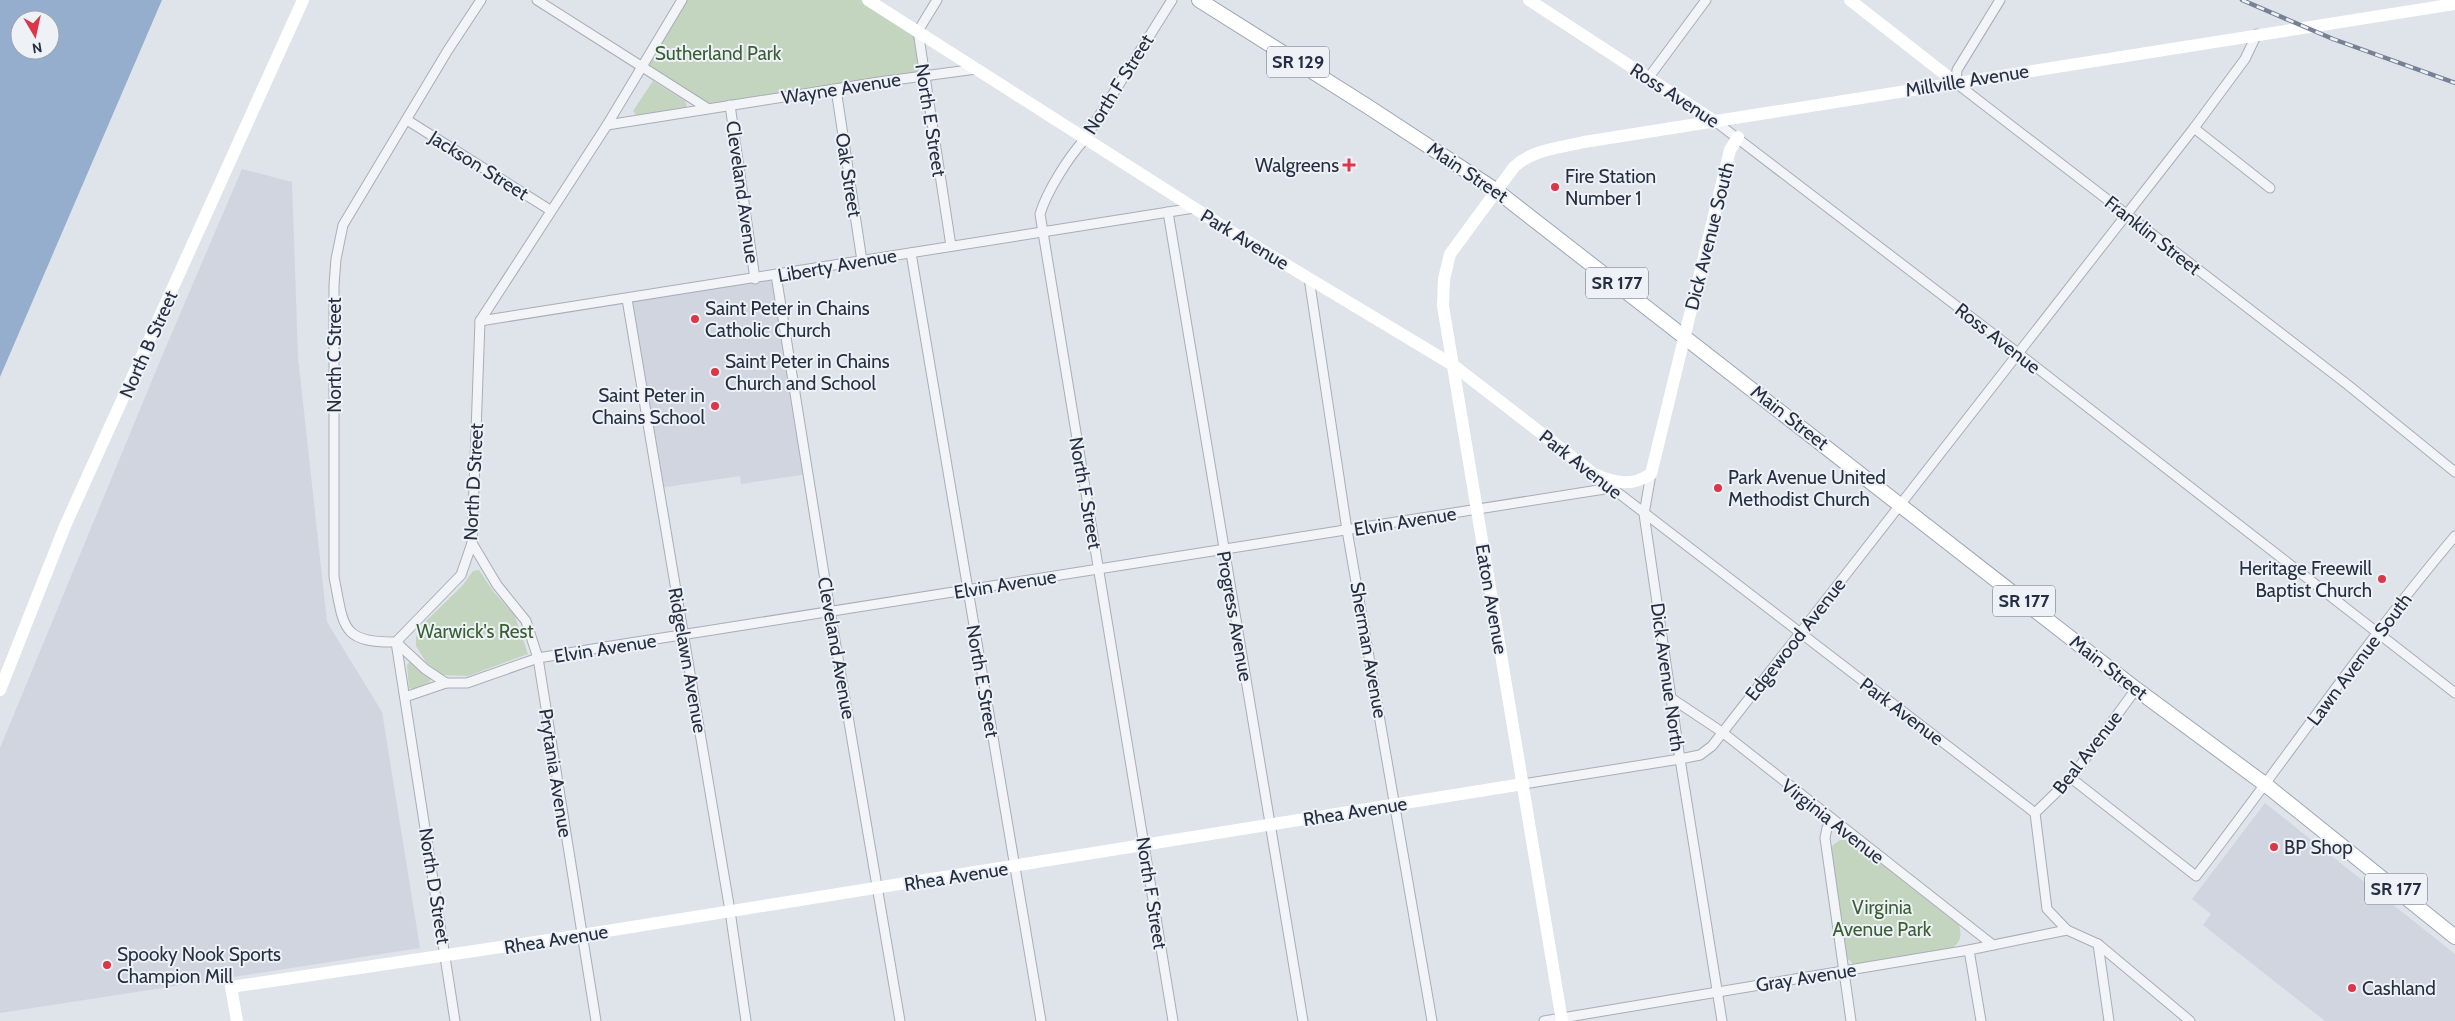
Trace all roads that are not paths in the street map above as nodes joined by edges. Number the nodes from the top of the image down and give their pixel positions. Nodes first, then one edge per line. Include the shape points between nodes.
1 (304, 0) edge
2 (481, 0) edge
3 (537, 0) edge
4 (682, 0) edge
5 (868, 0) edge
6 (937, 0) edge
7 (1172, 0) edge
8 (1200, 0) edge
9 (1529, 0) edge
10 (1706, 0) edge
11 (1850, 0) edge
12 (2000, 0) edge
13 (2455, 4) edge
14 (918, 31) junction
15 (2257, 34) junction
16 (642, 68) junction
17 (976, 69) junction
18 (924, 76) junction
19 (1649, 77) junction
20 (1956, 83) junction
21 (836, 88) junction
22 (730, 105) junction
23 (707, 108) junction
24 (407, 120) junction
25 (1716, 122) junction
26 (607, 126) junction
27 (2194, 128) junction
28 (1738, 137) junction
29 (1084, 140) junction
30 (2270, 188) dead end
31 (1497, 191) junction
32 (1194, 208) junction
33 (550, 210) junction
34 (1168, 212) junction
35 (2125, 214) junction
36 (1042, 232) junction
37 (951, 246) junction
38 (911, 253) junction
39 (862, 262) junction
40 (776, 275) junction
41 (1309, 278) junction
42 (756, 279) junction
43 (627, 299) junction
44 (480, 321) junction
45 (1685, 335) junction
46 (2018, 353) junction
47 (1452, 365) junction
48 (2455, 472) edge
49 (1594, 474) junction
50 (1650, 474) junction
51 (1611, 488) junction
52 (1900, 503) junction
53 (1477, 510) junction
54 (1644, 514) junction
55 (1347, 530) junction
56 (2455, 536) edge
57 (472, 543) junction
58 (1224, 549) junction
59 (1099, 569) junction
60 (968, 590) junction
61 (830, 611) junction
62 (1800, 632) junction
63 (2376, 632) junction
64 (684, 636) junction
65 (396, 642) junction
66 (538, 658) junction
67 (446, 683) junction
68 (2136, 688) junction
69 (0, 690) edge
70 (2455, 693) edge
71 (405, 697) junction
72 (1671, 698) junction
73 (1722, 732) junction
74 (1680, 759) junction
75 (2071, 778) junction
76 (1523, 784) junction
77 (2266, 785) junction
78 (1396, 804) junction
79 (2035, 813) junction
80 (1832, 821) junction
81 (1272, 825) junction
82 (1144, 845) junction
83 (1016, 866) junction
84 (878, 888) junction
85 (730, 910) junction
86 (2067, 930) junction
87 (582, 935) junction
88 (2455, 937) edge
89 (2098, 944) junction
90 (1993, 945) junction
91 (1969, 950) junction
92 (446, 956) junction
93 (1843, 971) junction
94 (1717, 991) junction
95 (1561, 1020) edge
96 (237, 1021) edge
97 (455, 1021) edge
98 (596, 1021) edge
99 (746, 1021) edge
100 (900, 1021) edge
101 (1041, 1021) edge
102 (1173, 1021) edge
103 (1303, 1021) edge
104 (1432, 1021) edge
105 (1544, 1021) edge
106 (1722, 1021) edge
107 (1851, 1021) edge
108 (1981, 1021) edge
109 (2109, 1021) edge
110 (2190, 1021) edge

1 - 69 main road, North B Street via 65,526
2 - 24 street, North C Street
3 - 16 street
4 - 16 street
5 - 14 main road, Park Avenue
6 - 14 street
7 - 29 street, North F Street
8 - 31 main road, Main Street / SR 129
9 - 19 main road, Ross Avenue
10 - 19 street
11 - 20 main road, Franklin Street
12 - 20 street via 1958,70
13 - 15 main road, Millville Avenue
14 - 17 main road, Park Avenue
14 - 18 street, North E Street
15 - 20 main road, Millville Avenue
15 - 27 street, Edgewood Avenue via 2245,59
16 - 23 street
16 - 26 street
17 - 18 street, Wayne Avenue
17 - 29 main road, Park Avenue
18 - 21 street, Wayne Avenue
18 - 37 street, North E Street
19 - 25 main road, Ross Avenue
20 - 25 main road, Millville Avenue
20 - 35 street, Franklin Street
21 - 22 street, Wayne Avenue
21 - 39 street, Oak Street
22 - 23 street, Wayne Avenue
22 - 42 street, Cleveland Avenue
23 - 26 street, Wayne Avenue
24 - 33 street, Jackson Street
24 - 65 street, North C Street via 343,225 334,284 334,577 348,630 371,642
25 - 28 street, Ross Avenue
25 - 31 main road, Millville Avenue via 1584,142 1536,153 1514,166
26 - 33 street
27 - 30 street
27 - 35 street, Edgewood Avenue
28 - 45 main road, Dick Avenue South via 1730,150
28 - 46 street, Ross Avenue
29 - 32 main road, Park Avenue
29 - 36 street, North F Street via 1043,203 1040,214
31 - 45 main road, Main Street / SR 177
31 - 47 main road, Eaton Avenue via 1448,260 1442,292
32 - 34 street, Liberty Avenue
32 - 41 main road, Park Avenue
33 - 44 street
34 - 36 street, Liberty Avenue
34 - 58 street, Progress Avenue
35 - 46 street, Edgewood Avenue
35 - 48 street, Franklin Street via 2348,385
36 - 37 street, Liberty Avenue
36 - 59 street, North F Street
37 - 38 street, Liberty Avenue
38 - 39 street, Liberty Avenue
38 - 60 street, North E Street
39 - 40 street, Liberty Avenue
40 - 42 street, Liberty Avenue
40 - 61 street, Cleveland Avenue
41 - 47 main road, Park Avenue
41 - 55 street, Sherman Avenue
42 - 43 street, Liberty Avenue
43 - 44 street, Liberty Avenue
43 - 64 street, Ridgelawn Avenue
44 - 57 street, North D Street
45 - 50 main road, Dick Avenue North
45 - 52 main road, Main Street / SR 177
46 - 52 street, Edgewood Avenue
46 - 63 street, Ross Avenue
47 - 49 main road, Park Avenue
47 - 53 main road, Eaton Avenue
49 - 50 main road via 1625,483 1640,481
49 - 51 street, Park Avenue
50 - 54 street, Dick Avenue North
51 - 53 street, Elvin Avenue
51 - 54 street, Park Avenue
52 - 62 street, Edgewood Avenue
52 - 68 main road, Main Street / SR 177
53 - 55 street, Elvin Avenue
53 - 76 main road, Eaton Avenue
54 - 62 street, Park Avenue
54 - 72 street, Dick Avenue North
55 - 58 street, Elvin Avenue
55 - 78 street, Sherman Avenue
56 - 63 street, Lawn Avenue South
57 - 65 street, North D Street via 461,575
57 - 66 street, Prytania Avenue via 496,585 526,621
58 - 59 street, Elvin Avenue
58 - 81 street, Progress Avenue
59 - 60 street, Elvin Avenue
59 - 82 street, North F Street
60 - 61 street, Elvin Avenue
60 - 83 street, North E Street
61 - 64 street, Elvin Avenue
61 - 84 street, Cleveland Avenue
62 - 73 street, Edgewood Avenue
62 - 79 street, Park Avenue
63 - 70 street, Ross Avenue
63 - 77 street, Lawn Avenue South
64 - 66 street, Elvin Avenue
64 - 85 street, Ridgelawn Avenue
65 - 67 street
65 - 71 street, North D Street
66 - 67 street, Elvin Avenue via 467,683
66 - 87 street, Prytania Avenue
67 - 71 street, Elvin Avenue
68 - 75 street, Beal Avenue
68 - 77 main road, Main Street / SR 177
71 - 92 street, North D Street
72 - 73 street, Virginia Avenue
72 - 74 street, Dick Avenue North
73 - 74 street, Edgewood Avenue via 1700,755
73 - 80 street, Virginia Avenue
74 - 76 street, Rhea Avenue
74 - 94 street, Dick Avenue North
75 - 77 street, Lawn Avenue South via 2196,876
75 - 79 street, Beal Avenue
76 - 78 main road, Rhea Avenue
76 - 95 main road, Eaton Avenue
77 - 88 main road, Main Street / SR 177
78 - 81 main road, Rhea Avenue
78 - 104 street, Sherman Avenue
79 - 86 street via 2047,909
80 - 90 street, Virginia Avenue
80 - 93 street via 1824,838
81 - 82 main road, Rhea Avenue
81 - 103 street, Progress Avenue
82 - 83 main road, Rhea Avenue
82 - 102 street, North F Street
83 - 84 main road, Rhea Avenue
83 - 101 street, North E Street
84 - 85 main road, Rhea Avenue
84 - 100 street, Cleveland Avenue
85 - 87 main road, Rhea Avenue
85 - 99 street, Ridgelawn Avenue
86 - 89 street
86 - 90 street, Gray Avenue
87 - 92 main road, Rhea Avenue
87 - 98 street, Prytania Avenue
89 - 109 street
89 - 110 street
90 - 91 street, Gray Avenue
91 - 93 street, Gray Avenue
91 - 108 street
92 - 96 main road, Rhea Avenue via 231,987
92 - 97 street, North D Street
93 - 94 street, Gray Avenue
93 - 107 street
94 - 95 street, Gray Avenue
94 - 106 street, Dick Avenue North
95 - 105 street, Gray Avenue

